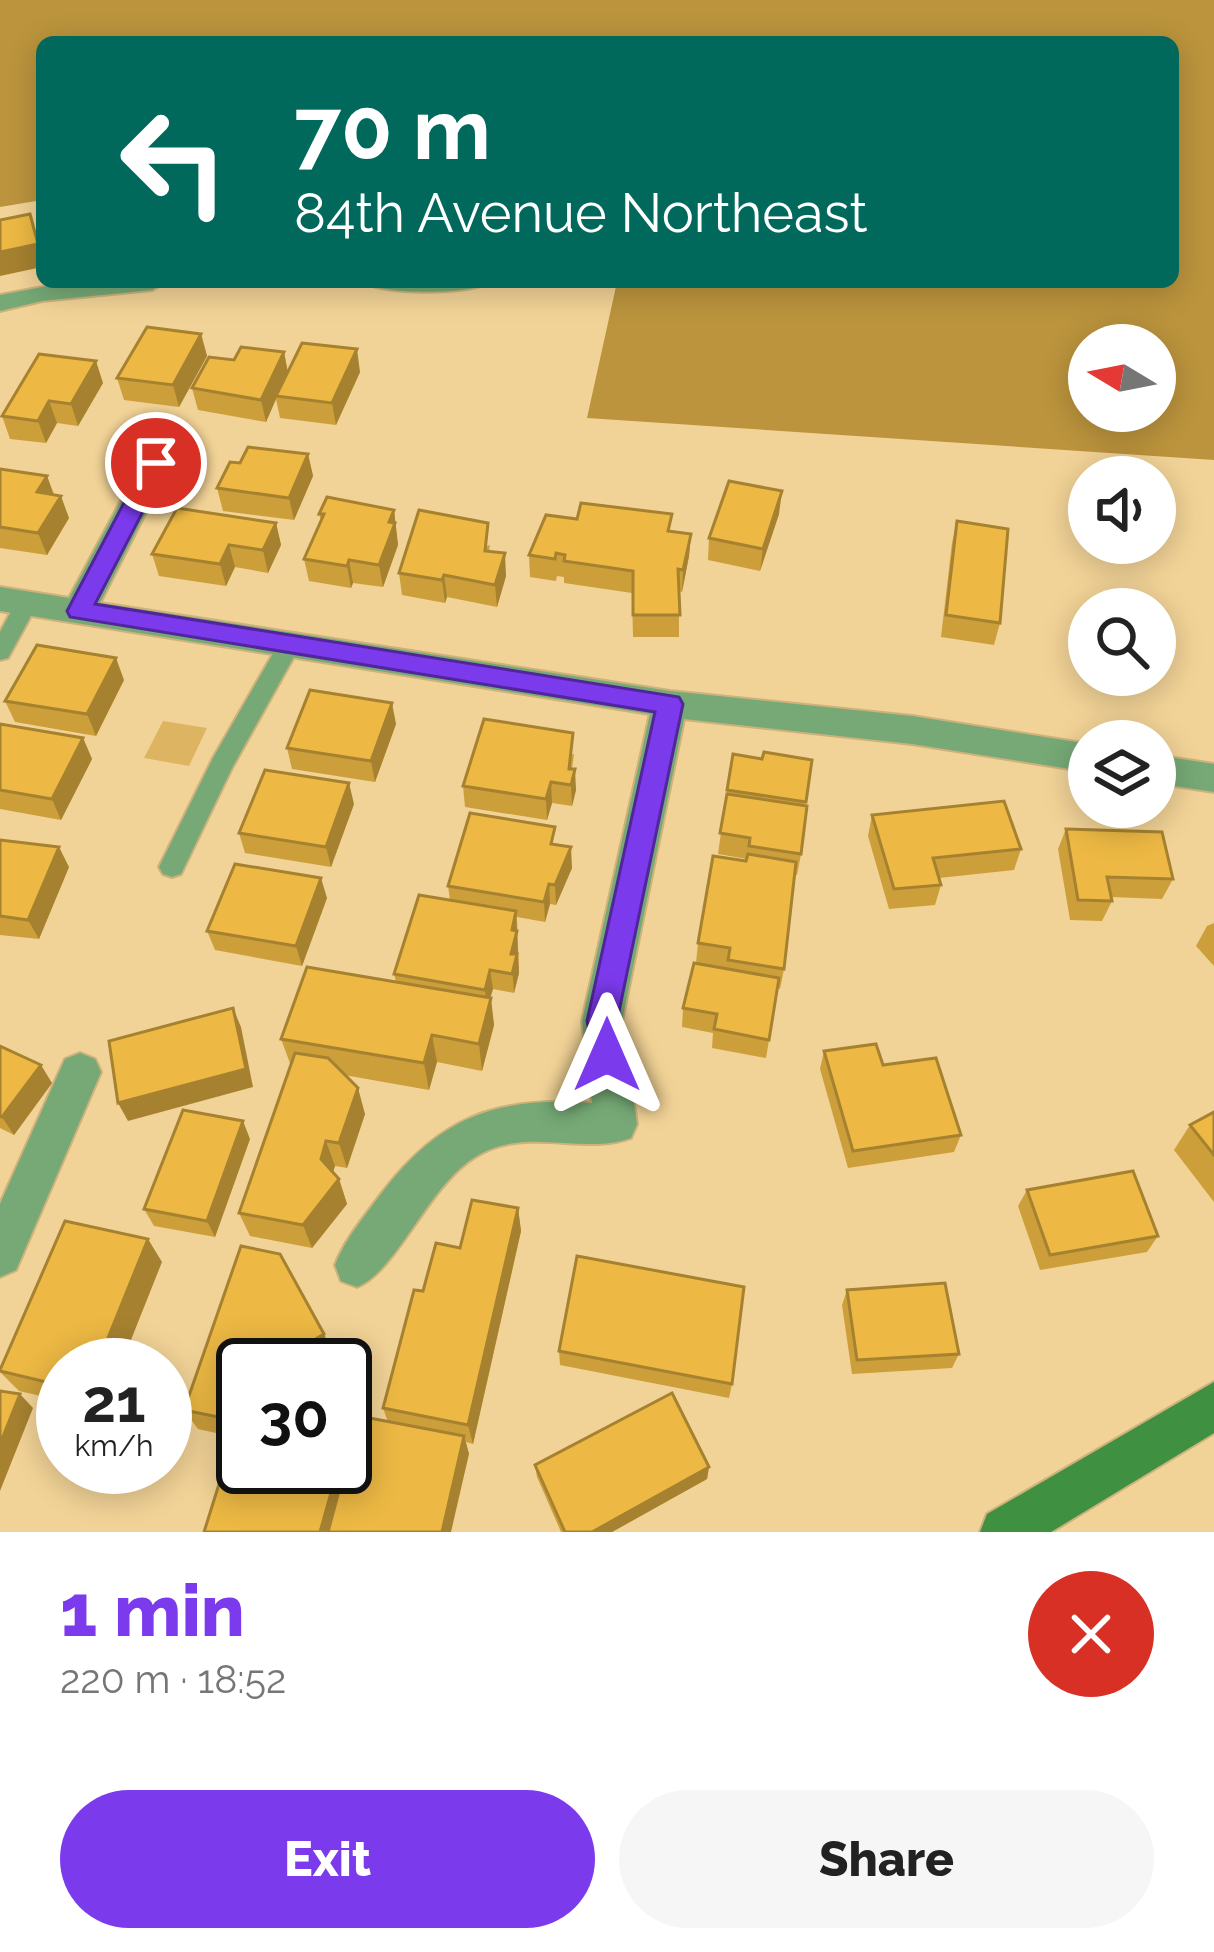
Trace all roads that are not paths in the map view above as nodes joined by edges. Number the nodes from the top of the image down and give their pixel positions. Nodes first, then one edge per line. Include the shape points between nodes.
1 (92, 288) edge
2 (0, 303) edge
3 (156, 463) dead end
4 (14, 601) edge
5 (79, 611) junction
6 (290, 644) junction
7 (0, 652) edge
8 (670, 704) junction
9 (1068, 755) edge
10 (1176, 772) edge
11 (1214, 778) edge
12 (172, 867) dead end
13 (80, 1072) dead end
14 (0, 1255) edge
15 (357, 1265) dead end
16 (1214, 1406) edge
17 (1005, 1532) edge

1 - 2 street
3 - 5 street
4 - 5 street
4 - 7 lane
5 - 6 street
6 - 8 street
6 - 12 lane
8 - 9 street
8 - 15 street via 602,1021 616,1124 509,1122 458,1139 412,1184
10 - 11 street
13 - 14 street
16 - 17 main road

